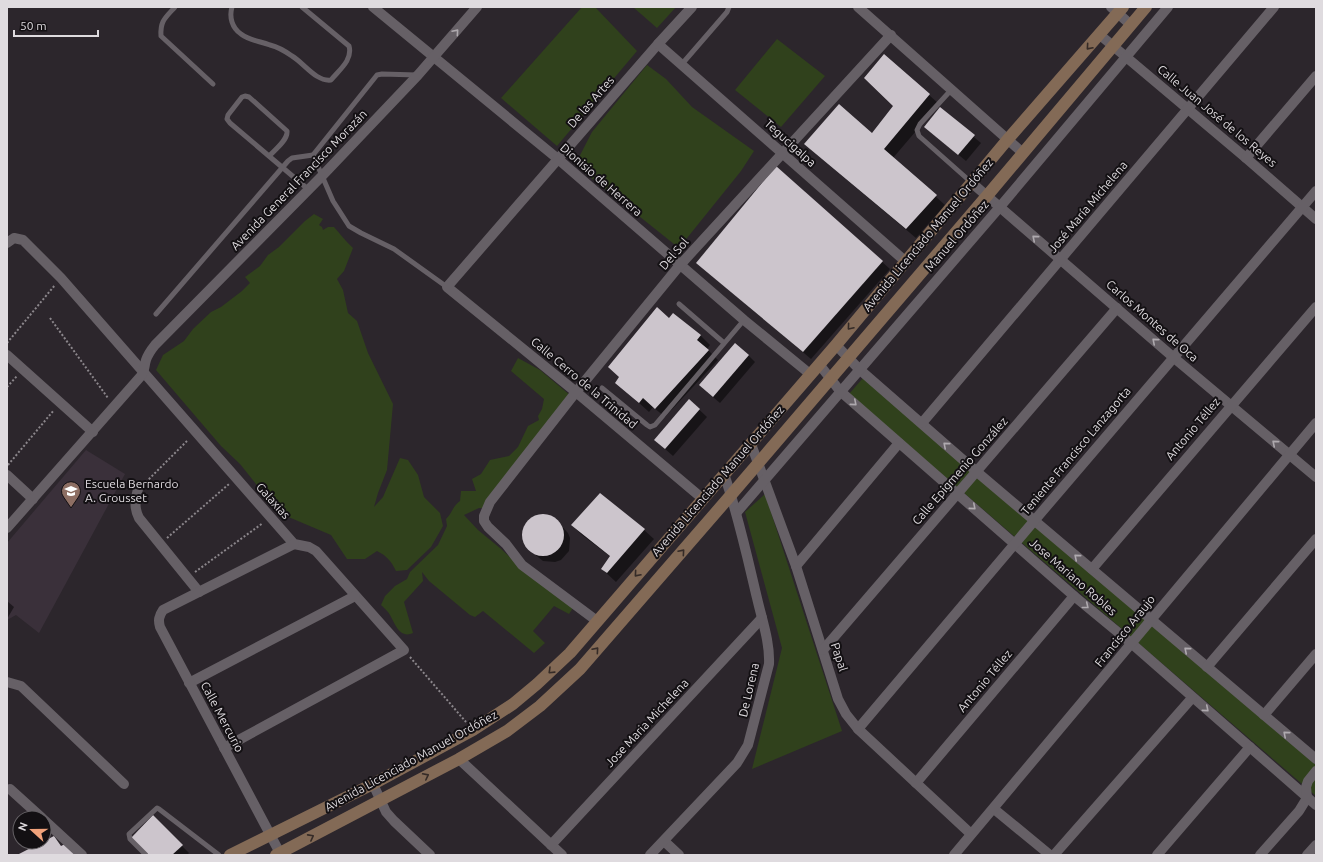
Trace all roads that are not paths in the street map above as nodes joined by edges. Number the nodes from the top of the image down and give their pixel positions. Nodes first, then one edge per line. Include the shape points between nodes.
1 (175, 7) edge
2 (232, 7) edge
3 (302, 7) edge
4 (477, 7) edge
5 (692, 7) edge
6 (729, 7) edge
7 (858, 7) edge
8 (1146, 7) edge
9 (1168, 7) edge
10 (1274, 7) edge
11 (379, 9) edge
12 (1117, 9) edge
13 (1131, 25) junction
14 (891, 35) junction
15 (1100, 35) junction
16 (658, 44) junction
17 (1113, 46) junction
18 (434, 56) junction
19 (1127, 56) junction
20 (682, 64) junction
21 (418, 75) junction
22 (1316, 76) edge
23 (213, 84) dead end
24 (952, 89) junction
25 (1187, 109) junction
26 (1008, 139) junction
27 (1023, 153) junction
28 (782, 154) junction
29 (313, 155) junction
30 (270, 156) junction
31 (1246, 158) junction
32 (558, 159) junction
33 (282, 167) junction
34 (322, 176) junction
35 (972, 183) junction
36 (309, 190) junction
37 (1316, 191) edge
38 (986, 197) junction
39 (1302, 207) junction
40 (999, 208) junction
41 (1316, 219) edge
42 (11, 240) edge
43 (1060, 259) junction
44 (905, 262) junction
45 (680, 266) junction
46 (447, 287) junction
47 (679, 304) dead end
48 (1316, 307) edge
49 (1117, 308) junction
50 (156, 314) dead end
51 (744, 320) junction
52 (724, 343) junction
53 (836, 345) junction
54 (7, 355) edge
55 (1173, 357) junction
56 (848, 358) junction
57 (819, 364) junction
58 (859, 369) junction
59 (144, 372) junction
60 (810, 374) junction
61 (830, 379) junction
62 (602, 388) dead end
63 (840, 391) junction
64 (576, 392) junction
65 (1230, 406) junction
66 (922, 423) junction
67 (1316, 423) edge
68 (92, 432) junction
69 (751, 444) junction
70 (899, 444) junction
71 (1289, 454) junction
72 (757, 463) junction
73 (977, 472) junction
74 (724, 474) junction
75 (7, 475) edge
76 (1316, 477) edge
77 (764, 481) junction
78 (138, 490) road end
79 (958, 494) junction
80 (732, 495) junction
81 (33, 499) junction
82 (703, 499) junction
83 (737, 512) junction
84 (1034, 521) junction
85 (7, 528) edge
86 (1316, 539) edge
87 (294, 544) junction
88 (1015, 544) junction
89 (796, 566) junction
90 (1092, 569) junction
91 (199, 592) junction
92 (355, 596) junction
93 (1074, 596) junction
94 (762, 618) junction
95 (1150, 620) junction
96 (597, 621) junction
97 (1131, 643) junction
98 (823, 650) junction
99 (1316, 654) edge
100 (1207, 667) junction
101 (7, 682) edge
102 (189, 683) junction
103 (1192, 698) junction
104 (1264, 715) junction
105 (858, 729) junction
106 (1250, 747) junction
107 (224, 748) junction
108 (459, 759) junction
109 (1316, 759) edge
110 (1316, 770) edge
111 (916, 783) junction
112 (124, 784) dead end
113 (372, 784) junction
114 (10, 788) dead end
115 (1307, 798) junction
116 (380, 800) junction
117 (1316, 805) edge
118 (994, 809) junction
119 (33, 810) edge
120 (52, 827) edge
121 (971, 834) junction
122 (270, 836) junction
123 (664, 841) junction
124 (552, 845) junction
125 (1316, 845) edge
126 (279, 854) edge
127 (82, 855) edge
128 (146, 855) edge
129 (219, 855) edge
130 (230, 855) edge
131 (430, 855) edge
132 (562, 855) edge
133 (650, 855) edge
134 (679, 855) edge
135 (954, 855) edge
136 (1050, 855) edge
137 (1054, 855) edge
138 (1157, 855) edge
139 (1260, 855) edge
140 (1307, 855) edge

1 - 23 lane via 163,20 161,36
2 - 3 lane via 231,20 240,34 282,49 321,79 330,80 350,56 349,46
18 -> 4 street, Avenida General Francisco Morazán
5 - 16 street, De las Artes
6 - 20 lane
7 - 14 street
8 - 13 main road, Avenida Licenciado Manuel Ordóñez
9 - 19 street, Manuel Ordóñez
10 - 25 street, José María Michelena
11 - 18 street, Dionisio de Herrera
12 - 13 street
12 - 15 main road, Avenida Licenciado Manuel Ordóñez
13 - 17 main road, Avenida Licenciado Manuel Ordóñez
14 - 24 street
14 - 28 street, Del Sol
15 - 17 street, Calle Juan José de los Reyes
15 -> 26 main road, Avenida Licenciado Manuel Ordóñez
16 - 20 street, Tegucigalpa
16 - 32 street, De las Artes
17 - 19 street, Calle Juan José de los Reyes
17 - 27 main road, Avenida Licenciado Manuel Ordóñez
18 - 21 street, Avenida General Francisco Morazán
18 - 32 street, Dionisio de Herrera
19 - 25 street, Calle Juan José de los Reyes
19 - 40 street, Manuel Ordóñez
20 - 28 street, Tegucigalpa
21 - 29 lane via 378,75
21 - 34 street, Avenida General Francisco Morazán
22 - 31 street
24 - 26 street
24 - 35 lane via 917,130 919,136
25 - 31 street, Calle Juan José de los Reyes
25 - 43 street, José María Michelena
26 - 27 street
26 - 35 main road, Avenida Licenciado Manuel Ordóñez
27 - 38 main road, Avenida Licenciado Manuel Ordóñez
28 - 44 street, Tegucigalpa
28 - 45 street, Del Sol
29 - 33 lane via 292,158
29 - 34 lane
30 - 30 lane via 287,135 286,131 249,97 244,96 228,115 228,119
30 - 33 lane
31 - 39 street, Calle Juan José de los Reyes
32 - 45 street, Dionisio de Herrera
32 - 46 street, De las Artes
33 - 36 lane
33 - 50 lane
34 - 36 street, Avenida General Francisco Morazán
34 - 46 lane via 335,206 349,226 394,249
35 - 38 street, Carlos Montes de Oca
35 - 44 main road, Avenida Licenciado Manuel Ordóñez
36 - 59 street, Avenida General Francisco Morazán via 155,346 145,362
37 - 39 street, Teniente Francisco Lanzagorta
38 - 40 street, Carlos Montes de Oca
38 - 56 main road, Avenida Licenciado Manuel Ordóñez
39 - 41 street, Calle Juan José de los Reyes
39 - 55 street, Teniente Francisco Lanzagorta
43 -> 40 street, Carlos Montes de Oca
40 - 58 street, Manuel Ordóñez
42 - 59 street, Galaxias via 23,240 61,278
43 - 49 street, Carlos Montes de Oca
43 - 66 street, José María Michelena
44 -> 53 main road, Avenida Licenciado Manuel Ordóñez
45 - 51 street, Dionisio de Herrera
45 - 64 street, Del Sol
46 - 64 street, Calle Cerro de la Trinidad
47 - 52 lane
48 - 65 street, Antonio Téllez
55 -> 49 street, Carlos Montes de Oca
49 - 73 street, Calle Epigmenio González
51 - 52 lane
51 - 60 street, Dionisio de Herrera
52 - 62 lane via 655,425 650,427
53 - 56 street, Jose Mariano Robles
53 - 57 main road, Avenida Licenciado Manuel Ordóñez
54 - 68 street
55 - 65 street, Carlos Montes de Oca
55 - 84 street, Teniente Francisco Lanzagorta
56 - 58 street, Jose Mariano Robles
56 - 61 main road, Avenida Licenciado Manuel Ordóñez
57 - 60 main road, Avenida Licenciado Manuel Ordóñez
57 - 61 street, Jose Mariano Robles
58 - 63 street, Manuel Ordóñez
58 - 66 street, Jose Mariano Robles
59 - 68 street
59 - 87 street, Galaxias
60 - 69 main road, Avenida Licenciado Manuel Ordóñez
61 - 63 street, Jose Mariano Robles
61 - 72 main road, Avenida Licenciado Manuel Ordóñez
63 -> 70 street, Jose Mariano Robles
63 - 77 street, Manuel Ordóñez
64 - 82 street, Calle Cerro de la Trinidad
64 - 96 street, Del Sol via 490,502 484,521 522,565
71 -> 65 street, Carlos Montes de Oca
65 - 90 street, Antonio Téllez
73 -> 66 street, Jose Mariano Robles
67 - 71 street, Francisco Araujo
68 - 81 street
69 - 72 street, Papal
69 - 74 main road, Avenida Licenciado Manuel Ordóñez
70 - 79 street, Jose Mariano Robles
70 - 89 street
71 - 76 street, Carlos Montes de Oca
71 - 95 street, Francisco Araujo
72 - 77 street, Papal
72 - 80 main road, Avenida Licenciado Manuel Ordóñez
73 - 79 street, Calle Epigmenio González
73 - 84 street, Jose Mariano Robles
74 - 80 street, De Lorena
74 - 82 main road, Avenida Licenciado Manuel Ordóñez
75 - 81 street
77 - 83 street, Manuel Ordóñez
77 - 89 street, Papal
78 - 91 street via 134,503 139,518
79 -> 88 street, Jose Mariano Robles
79 - 98 street, Calle Epigmenio González
80 - 83 street, De Lorena
108 -> 80 main road, Avenida Licenciado Manuel Ordóñez via 529,715 580,669
81 - 85 street
82 -> 96 main road, Avenida Licenciado Manuel Ordóñez
83 - 94 street, De Lorena
84 - 88 street, Teniente Francisco Lanzagorta
90 -> 84 street, Jose Mariano Robles
86 - 100 street
87 - 91 street
87 - 92 street via 316,551
88 - 93 street, Jose Mariano Robles
88 - 105 street, Teniente Francisco Lanzagorta
89 - 98 street, Papal
90 - 95 street, Jose Mariano Robles
91 - 102 street, Calle Mercurio via 163,610 159,617 160,627
92 - 102 street
92 - 107 street via 404,650
93 -> 97 street, Jose Mariano Robles
93 - 111 street, Antonio Téllez
94 - 123 street, De Lorena via 770,653 769,664 748,745 737,763
94 - 124 street, Jose Maria Michelena
95 - 97 street, Francisco Araujo
100 -> 95 street, Jose Mariano Robles
96 -> 113 main road, Avenida Licenciado Manuel Ordóñez via 570,653 513,704 473,730
97 - 103 street, Jose Mariano Robles
97 - 118 street, Francisco Araujo
98 - 105 street, Papal via 838,699
99 - 104 street
100 - 104 street, Jose Mariano Robles
101 - 112 street via 21,686
102 - 107 street, Calle Mercurio
103 -> 106 street, Jose Mariano Robles
103 - 137 street
109 -> 104 street, Jose Mariano Robles
105 - 111 street, Papal
106 - 115 street, Jose Mariano Robles
106 - 138 street
107 - 122 street, Calle Mercurio
116 -> 108 main road, Avenida Licenciado Manuel Ordóñez
108 - 124 street
110 - 115 street via 1310,776 1306,787
111 - 121 street, Papal
113 - 116 street
113 - 122 main road, Avenida Licenciado Manuel Ordóñez
114 - 119 street
115 - 117 street, Jose Mariano Robles
115 - 139 street via 1299,811
126 -> 116 main road, Avenida Licenciado Manuel Ordóñez
116 - 131 street via 394,821
118 - 121 street, Francisco Araujo
118 - 136 street
120 - 127 street
121 - 135 street, Francisco Araujo
122 - 126 street, Calle Mercurio
122 - 130 main road, Avenida Licenciado Manuel Ordóñez
123 - 133 street, De Lorena
123 - 134 street
124 - 132 street
125 - 140 street
128 - 129 lane via 130,840 129,834 157,808

